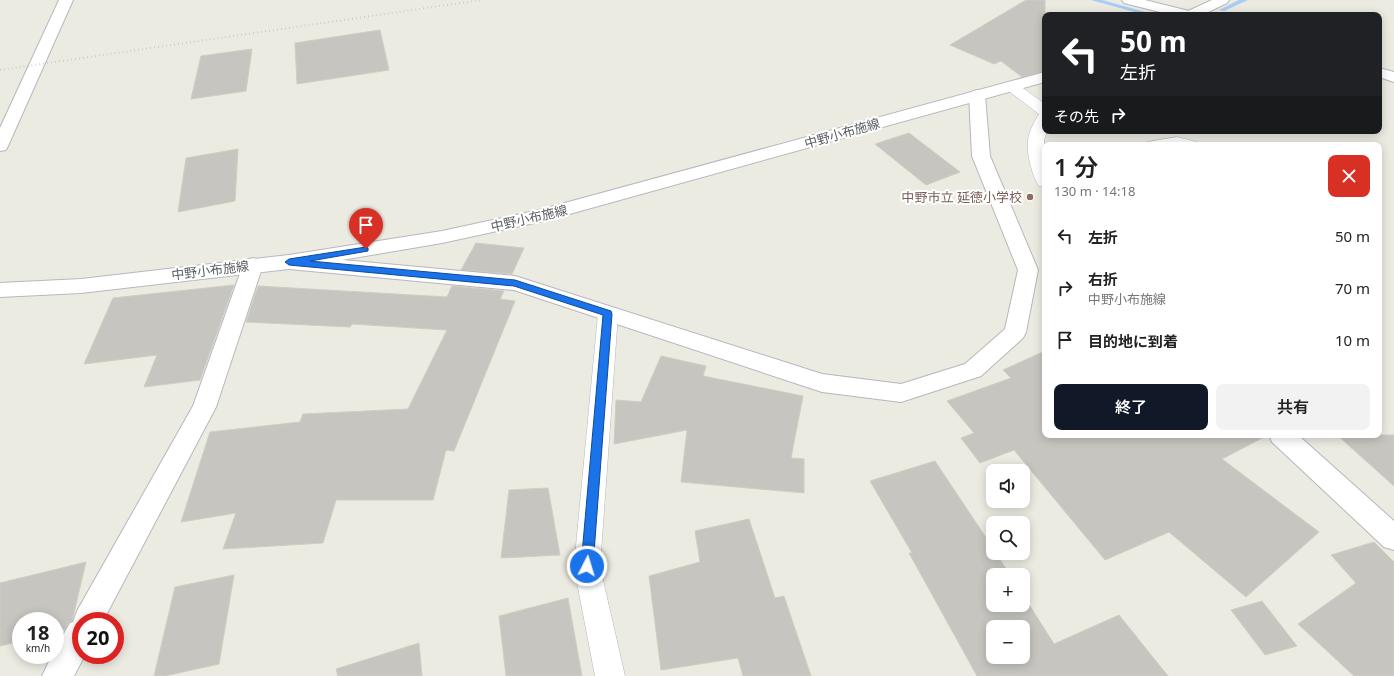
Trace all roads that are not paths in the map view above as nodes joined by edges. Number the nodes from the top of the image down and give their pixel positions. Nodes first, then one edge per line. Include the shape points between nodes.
1 (66, 0) edge
2 (1129, 0) edge
3 (1222, 0) edge
4 (1178, 12) edge
5 (1196, 12) edge
6 (1382, 73) edge
7 (1394, 77) edge
8 (1042, 78) edge
9 (1011, 86) junction
10 (977, 95) junction
11 (1042, 110) edge
12 (1042, 125) edge
13 (0, 146) edge
14 (1042, 161) edge
15 (289, 262) junction
16 (253, 265) junction
17 (1037, 276) edge
18 (0, 290) edge
19 (608, 314) junction
20 (1284, 438) edge
21 (1394, 538) edge
22 (93, 612) edge
23 (72, 649) edge
24 (57, 676) edge
25 (610, 676) edge

1 - 13 street
2 - 4 street
3 - 5 street
6 - 7 street
8 - 9 street, 中野小布施線
9 - 10 street, 中野小布施線
9 - 11 lane
10 - 15 street, 中野小布施線 via 541,216 442,237
10 - 17 street via 981,156
12 - 14 lane via 1036,140
15 - 16 street, 中野小布施線
15 - 19 street via 515,283
16 - 18 street, 中野小布施線 via 81,286
16 - 22 street via 204,407
17 - 19 street via 1015,332 973,370 901,393 822,383
19 - 25 lane via 587,566
20 - 21 street
23 - 24 street

